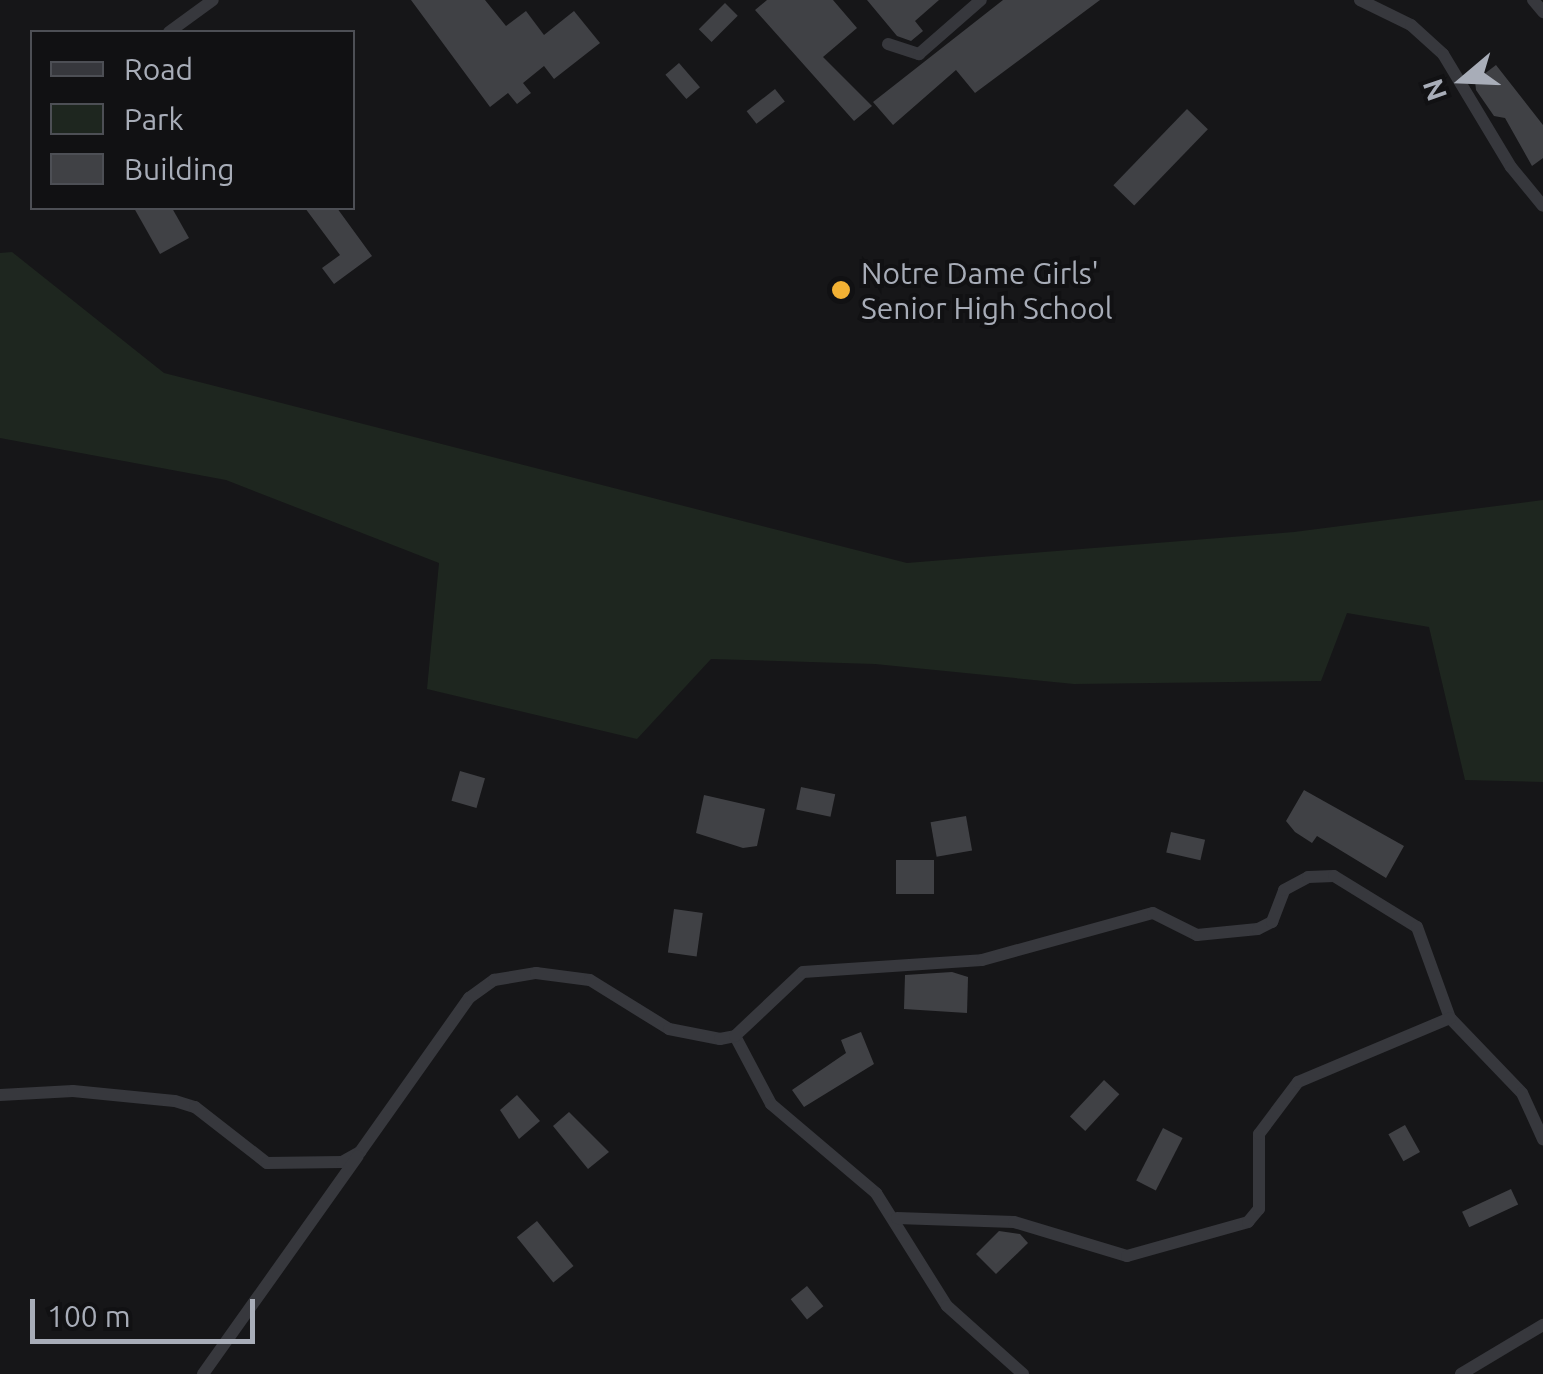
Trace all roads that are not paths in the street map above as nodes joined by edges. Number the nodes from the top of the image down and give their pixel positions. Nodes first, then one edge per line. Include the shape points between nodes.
1 (212, 0) edge
2 (981, 0) edge
3 (1360, 0) edge
4 (1533, 0) edge
5 (1543, 12) edge
6 (172, 30) edge
7 (888, 44) dead end
8 (1543, 206) edge
9 (1450, 1018) junction
10 (735, 1036) junction
11 (0, 1094) edge
12 (1543, 1139) edge
13 (360, 1152) junction
14 (897, 1218) junction
15 (1543, 1325) edge
16 (203, 1374) edge
17 (1023, 1374) edge
18 (1461, 1374) edge

1 - 6 street
2 - 7 street via 919,54
3 - 8 street via 1411,25 1444,54 1511,167
4 - 5 street
9 - 10 street via 1418,927 1334,876 1308,877 1284,890 1272,922 1258,929 1196,935 1153,914 982,960 803,972
9 - 12 street via 1522,1093
9 - 14 street via 1298,1082 1258,1134 1259,1209 1248,1222 1127,1256 1014,1222
10 - 13 street via 678,1032 590,980 536,973 494,980 470,998
10 - 14 street via 770,1104 876,1192
11 - 13 street via 74,1091 176,1100 268,1163 342,1162
13 - 16 street
14 - 17 street via 911,1254 947,1306
15 - 18 street

